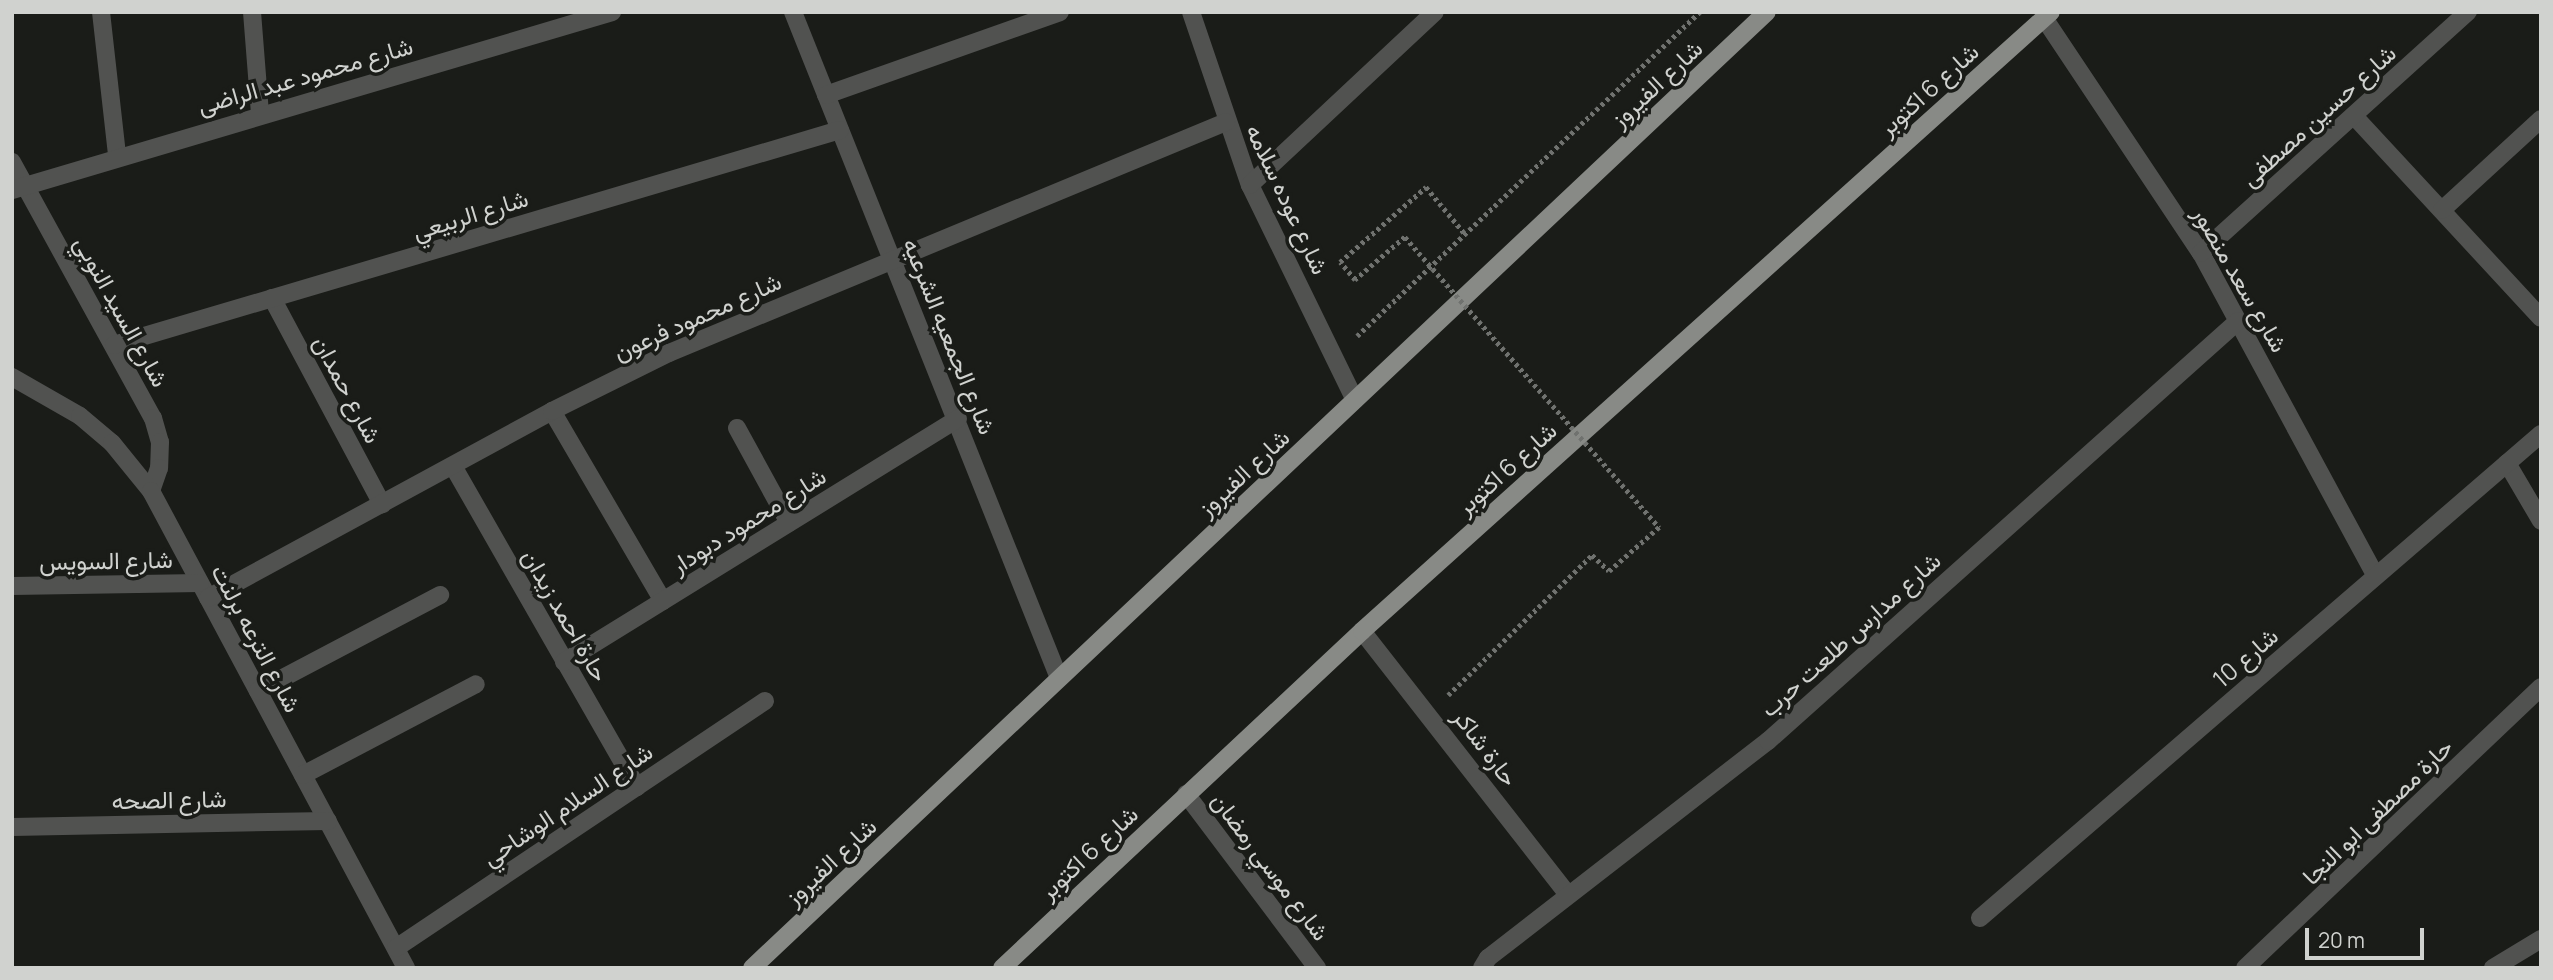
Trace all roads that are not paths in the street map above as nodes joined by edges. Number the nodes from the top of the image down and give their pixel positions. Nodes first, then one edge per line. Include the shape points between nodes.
1 (101, 12) edge
2 (252, 12) edge
3 (612, 12) edge
4 (793, 12) edge
5 (1060, 12) edge
6 (1191, 12) edge
7 (1435, 12) edge
8 (1767, 12) edge
9 (2468, 12) edge
10 (2047, 15) edge
11 (826, 95) junction
12 (260, 113) junction
13 (2354, 116) junction
14 (2541, 119) edge
15 (1226, 122) junction
16 (840, 130) junction
17 (117, 155) junction
18 (12, 162) edge
19 (1250, 185) junction
20 (19, 187) edge
21 (2441, 211) junction
22 (2201, 253) junction
23 (893, 260) junction
24 (272, 298) junction
25 (2541, 318) edge
26 (2238, 321) junction
27 (114, 345) junction
28 (12, 377) edge
29 (1355, 400) junction
30 (552, 411) junction
31 (958, 419) junction
32 (737, 428) dead end
33 (2541, 434) edge
34 (2507, 463) junction
35 (453, 466) junction
36 (151, 491) junction
37 (382, 504) junction
38 (2541, 521) edge
39 (789, 523) junction
40 (2376, 576) junction
41 (12, 586) edge
42 (204, 590) junction
43 (440, 595) dead end
44 (663, 601) junction
45 (1362, 631) junction
46 (564, 662) junction
47 (1059, 678) junction
48 (476, 684) dead end
49 (2541, 687) edge
50 (258, 691) junction
51 (765, 701) dead end
52 (303, 775) junction
53 (637, 787) junction
54 (1186, 794) junction
55 (328, 821) junction
56 (12, 827) edge
57 (1568, 895) junction
58 (1980, 918) dead end
59 (2541, 939) edge
60 (396, 948) junction
61 (1012, 964) edge
62 (406, 968) edge
63 (752, 968) edge
64 (1317, 968) edge
65 (1482, 968) edge
66 (2245, 968) edge
67 (2493, 968) edge

1 - 17 street
2 - 12 street
3 - 12 street, شارع محمود عبد الراضى
4 - 11 street, شارع الجمعيه الشرعيه
5 - 11 street
6 - 15 street, شارع عوده سلامه
7 - 19 street
8 - 29 main road, شارع الفيروز
9 - 13 street, شارع حسين مصطفى
10 - 22 street, شارع سعد منصور
10 - 45 main road, شارع 6 اكتوبر
11 - 16 street, شارع الجمعيه الشرعيه
12 - 17 street, شارع محمود عبد الراضى
13 - 21 street
13 - 22 street, شارع حسين مصطفى
14 - 21 street
15 - 19 street, شارع عوده سلامه
15 - 23 street, شارع محمود فرعون
16 - 23 street, شارع الجمعيه الشرعيه
16 - 24 street, شارع الربيعي
17 - 20 street, شارع محمود عبد الراضى
18 - 20 street, شارع السيد النوبي
19 - 29 street, شارع عوده سلامه
20 - 27 street, شارع السيد النوبي
21 - 25 street
22 - 26 street, شارع سعد منصور
23 - 30 street, شارع محمود فرعون via 669,353
23 - 31 street, شارع الجمعيه الشرعيه
24 - 27 street, شارع الربيعي
24 - 37 street, شارع حمدان
26 - 40 street, شارع سعد منصور
26 - 57 street, شارع مدارس طلعت حرب via 1768,741
27 - 36 street, شارع السيد النوبي via 153,418 160,442 159,468
28 - 36 street, شارع الترعه برلنت via 80,416 112,443
29 - 47 main road, شارع الفيروز
30 - 35 street, شارع محمود فرعون
30 - 44 street
31 - 39 street, شارع محمود دبودار
31 - 47 street, شارع الجمعيه الشرعيه
32 - 39 street
33 - 34 street, شارع 10
34 - 38 street
34 - 40 street, شارع 10
35 - 37 street, شارع محمود فرعون
35 - 46 street, حارة احمد زيدان
36 - 42 street, شارع الترعه برلنت
37 - 42 street, شارع محمود فرعون
39 - 44 street, شارع محمود دبودار
40 - 58 street, شارع 10
41 - 42 street, شارع السويس
42 - 50 street, شارع الترعه برلنت
43 - 50 street
44 - 46 street, شارع محمود دبودار
45 - 54 main road, شارع 6 اكتوبر
45 - 57 street, حارة شاكر
46 - 53 street, حارة احمد زيدان
47 - 63 main road, شارع الفيروز
48 - 52 street
49 - 66 street, حارة مصطفى ابو النجا
50 - 52 street, شارع الترعه برلنت
51 - 53 street, شارع السلام الوشاحي
52 - 55 street, شارع الترعه برلنت
53 - 60 street, شارع السلام الوشاحي
54 - 61 main road, شارع 6 اكتوبر
54 - 64 street, شارع موسي رمضان
55 - 56 street, شارع الصحه
55 - 60 street, شارع الترعه برلنت
57 - 65 street, شارع مدارس طلعت حرب via 1488,958
59 - 67 street
60 - 62 street, شارع الترعه برلنت

